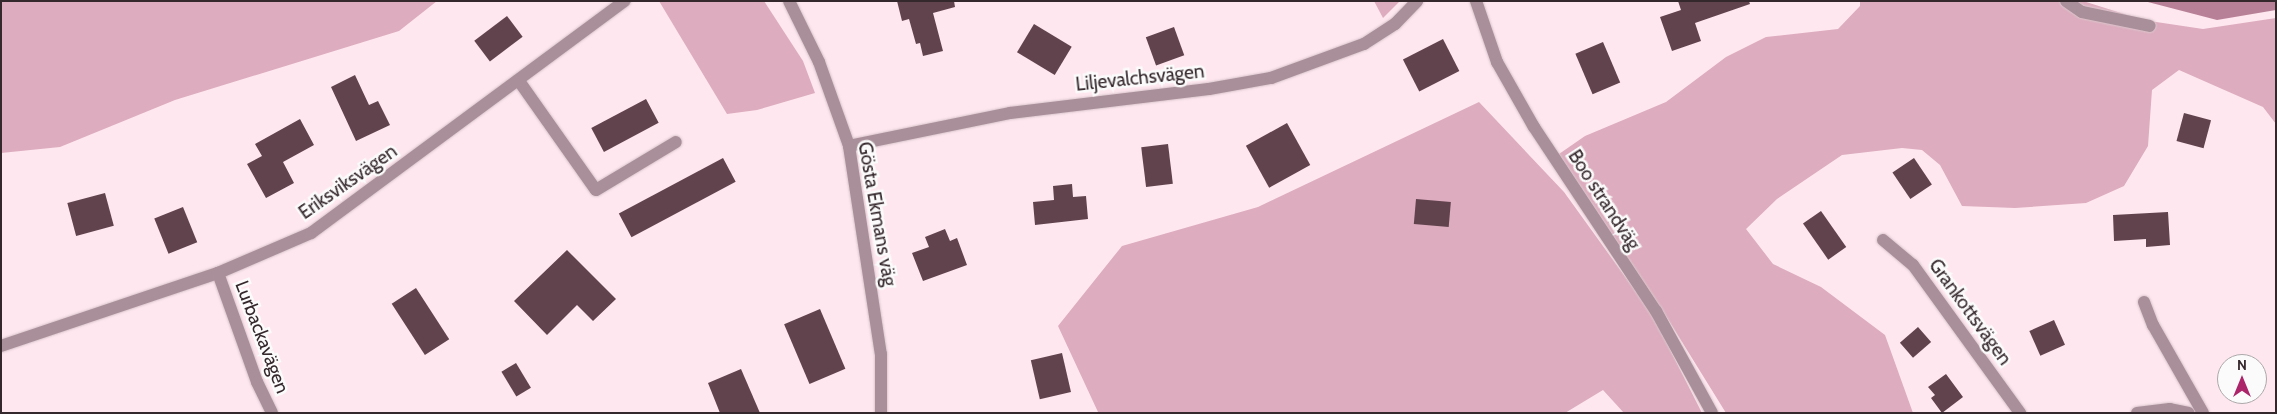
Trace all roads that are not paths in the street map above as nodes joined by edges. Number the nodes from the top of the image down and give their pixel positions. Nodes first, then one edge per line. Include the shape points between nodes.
1 (624, 1) edge
2 (789, 1) edge
3 (1417, 1) edge
4 (1476, 1) edge
5 (2066, 1) edge
6 (2150, 26) dead end
7 (519, 81) junction
8 (676, 142) dead end
9 (849, 146) junction
10 (1883, 240) dead end
11 (218, 273) junction
12 (2144, 302) dead end
13 (1, 346) edge
14 (272, 413) edge
15 (881, 413) edge
16 (1712, 413) edge
17 (2020, 413) edge
18 (2137, 413) edge
19 (2189, 413) edge
20 (2202, 413) edge

1 - 7 street, Eriksviksvägen
2 - 9 street, Gösta Ekmans väg via 818,62
3 - 9 street, Liljevalchsvägen via 1394,24 1364,44 1271,78 1209,89 1010,113
4 - 16 street, Boo strandväg via 1497,62 1525,111 1587,212 1656,311
5 - 6 street via 2082,12
7 - 8 street via 596,190
7 - 11 street, Eriksviksvägen via 312,233
9 - 15 street, Gösta Ekmans väg via 881,354
10 - 17 street, Grankottsvägen via 1913,265
11 - 13 street, Eriksviksvägen
11 - 14 street, Lurbackavägen via 257,382
12 - 20 street via 2153,325
18 - 19 street via 2170,409

